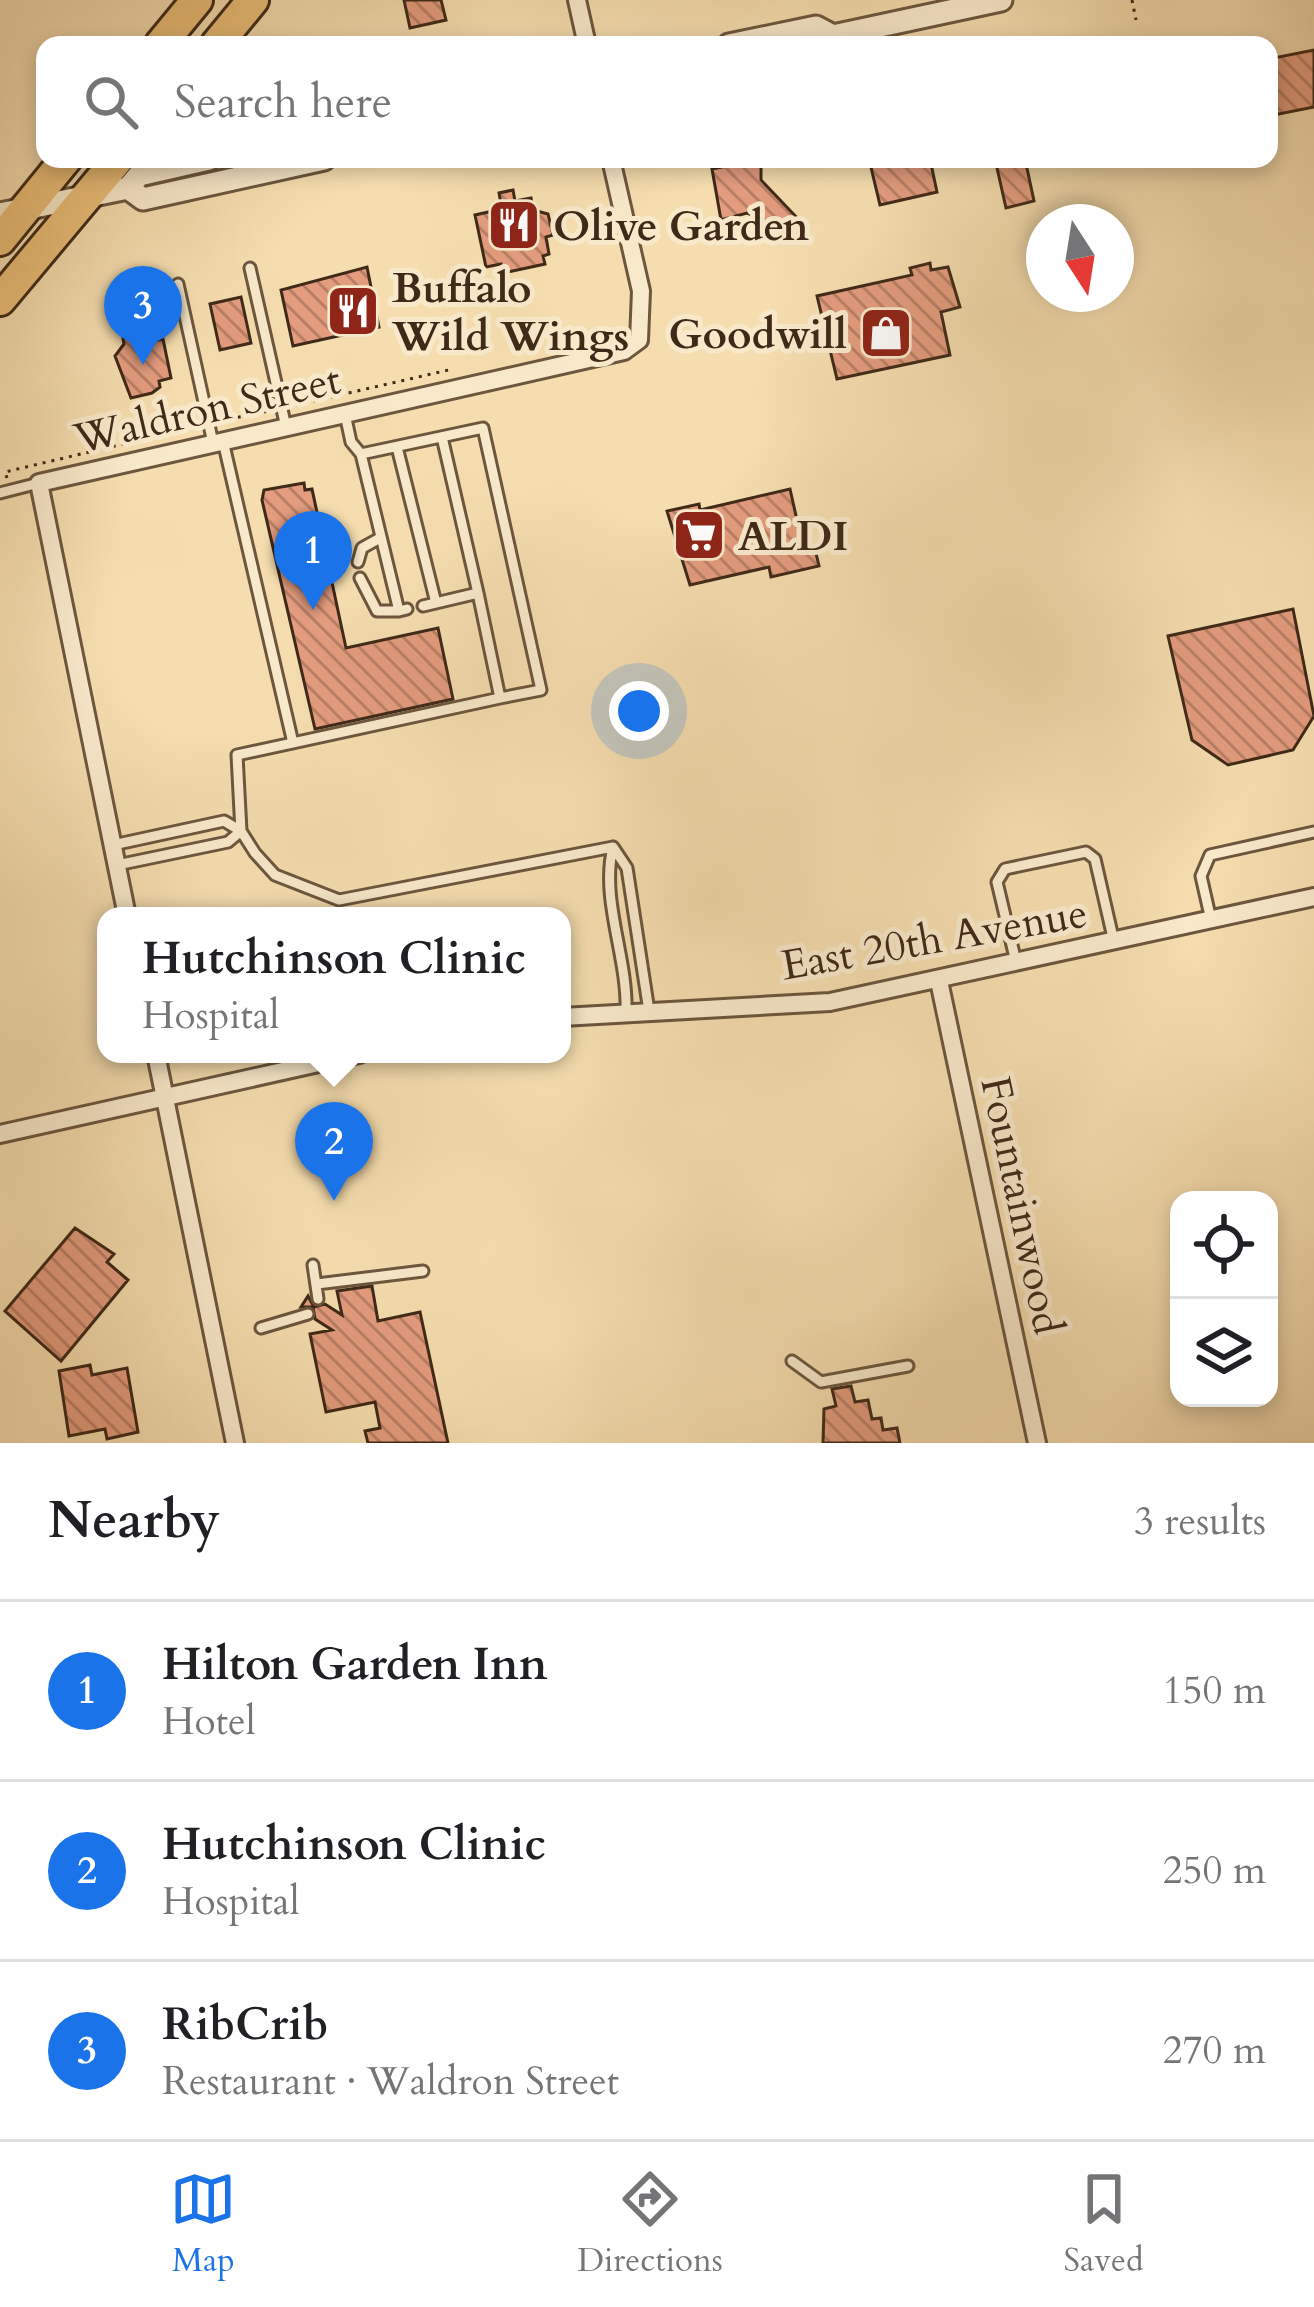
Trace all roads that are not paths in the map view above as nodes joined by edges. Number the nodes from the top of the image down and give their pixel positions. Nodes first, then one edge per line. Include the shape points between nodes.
1 (197, 0) edge
2 (254, 0) edge
3 (577, 0) edge
4 (1000, 0) edge
5 (167, 36) edge
6 (224, 36) edge
7 (585, 36) edge
8 (772, 36) edge
9 (825, 36) edge
10 (846, 36) edge
11 (58, 168) edge
12 (170, 168) edge
13 (283, 168) edge
14 (613, 168) edge
15 (110, 178) edge
16 (7, 223) edge
17 (250, 268) dead end
18 (178, 284) dead end
19 (4, 295) edge
20 (345, 414) junction
21 (284, 417) junction
22 (442, 437) junction
23 (218, 442) junction
24 (398, 447) junction
25 (361, 454) junction
26 (39, 483) junction
27 (0, 493) edge
28 (380, 538) junction
29 (358, 562) dead end
30 (360, 578) dead end
31 (478, 593) junction
32 (436, 603) junction
33 (422, 606) dead end
34 (500, 698) junction
35 (293, 743) junction
36 (241, 831) junction
37 (1314, 832) edge
38 (113, 844) junction
39 (613, 847) junction
40 (117, 866) junction
41 (1314, 897) edge
42 (126, 907) edge
43 (1211, 920) junction
44 (1114, 942) junction
45 (1016, 964) junction
46 (939, 981) junction
47 (649, 1011) junction
48 (626, 1012) junction
49 (571, 1016) edge
50 (158, 1063) edge
51 (319, 1063) edge
52 (165, 1098) junction
53 (0, 1134) edge
54 (313, 1265) dead end
55 (423, 1271) dead end
56 (317, 1284) junction
57 (318, 1299) dead end
58 (308, 1314) dead end
59 (261, 1328) dead end
60 (792, 1361) dead end
61 (908, 1366) dead end
62 (236, 1443) edge
63 (1037, 1443) edge

1 - 5 highway
2 - 6 highway
3 - 7 street
4 - 10 street
8 - 9 street via 816,27
11 - 16 highway
12 - 15 street
13 - 15 street via 143,199
14 - 20 street, Waldron Street via 641,291 639,340 609,356
15 - 16 street
15 - 19 highway
16 - 19 highway via 18,251
17 - 21 lane
18 - 23 lane
20 - 21 street, Waldron Street
20 - 25 lane
21 - 23 street, Waldron Street
22 - 24 lane
22 - 31 lane
22 - 34 lane via 483,428 541,690
23 - 26 street, Waldron Street
23 - 35 lane
24 - 25 lane
24 - 32 lane
25 - 28 lane
26 - 27 lane
26 - 38 street, Waldron Street
28 - 29 lane via 362,548
28 - 30 lane via 403,610 377,611
31 - 32 lane
31 - 34 lane
32 - 33 lane
34 - 35 lane
35 - 36 lane via 237,755
36 - 38 lane via 224,821
36 - 39 lane via 274,875 339,900
36 - 40 lane via 228,842
37 - 43 lane via 1210,855 1201,876
38 - 40 street, Waldron Street
39 - 47 lane via 627,868
39 - 48 lane via 607,873
40 - 42 street, Waldron Street
41 - 43 street, East 20th Avenue
43 - 44 street, East 20th Avenue
44 - 45 street, East 20th Avenue
44 - 45 lane via 1095,859 1086,852 1005,869 997,882
45 - 46 street, East 20th Avenue
46 - 47 street, East 20th Avenue via 830,1002
46 - 63 street, Fountainwood
47 - 48 street, East 20th Avenue
48 - 49 street, East 20th Avenue
50 - 52 street
51 - 52 street
52 - 53 street
52 - 62 street
54 - 56 lane
55 - 56 lane
56 - 57 lane
58 - 59 lane
60 - 61 lane via 821,1382

